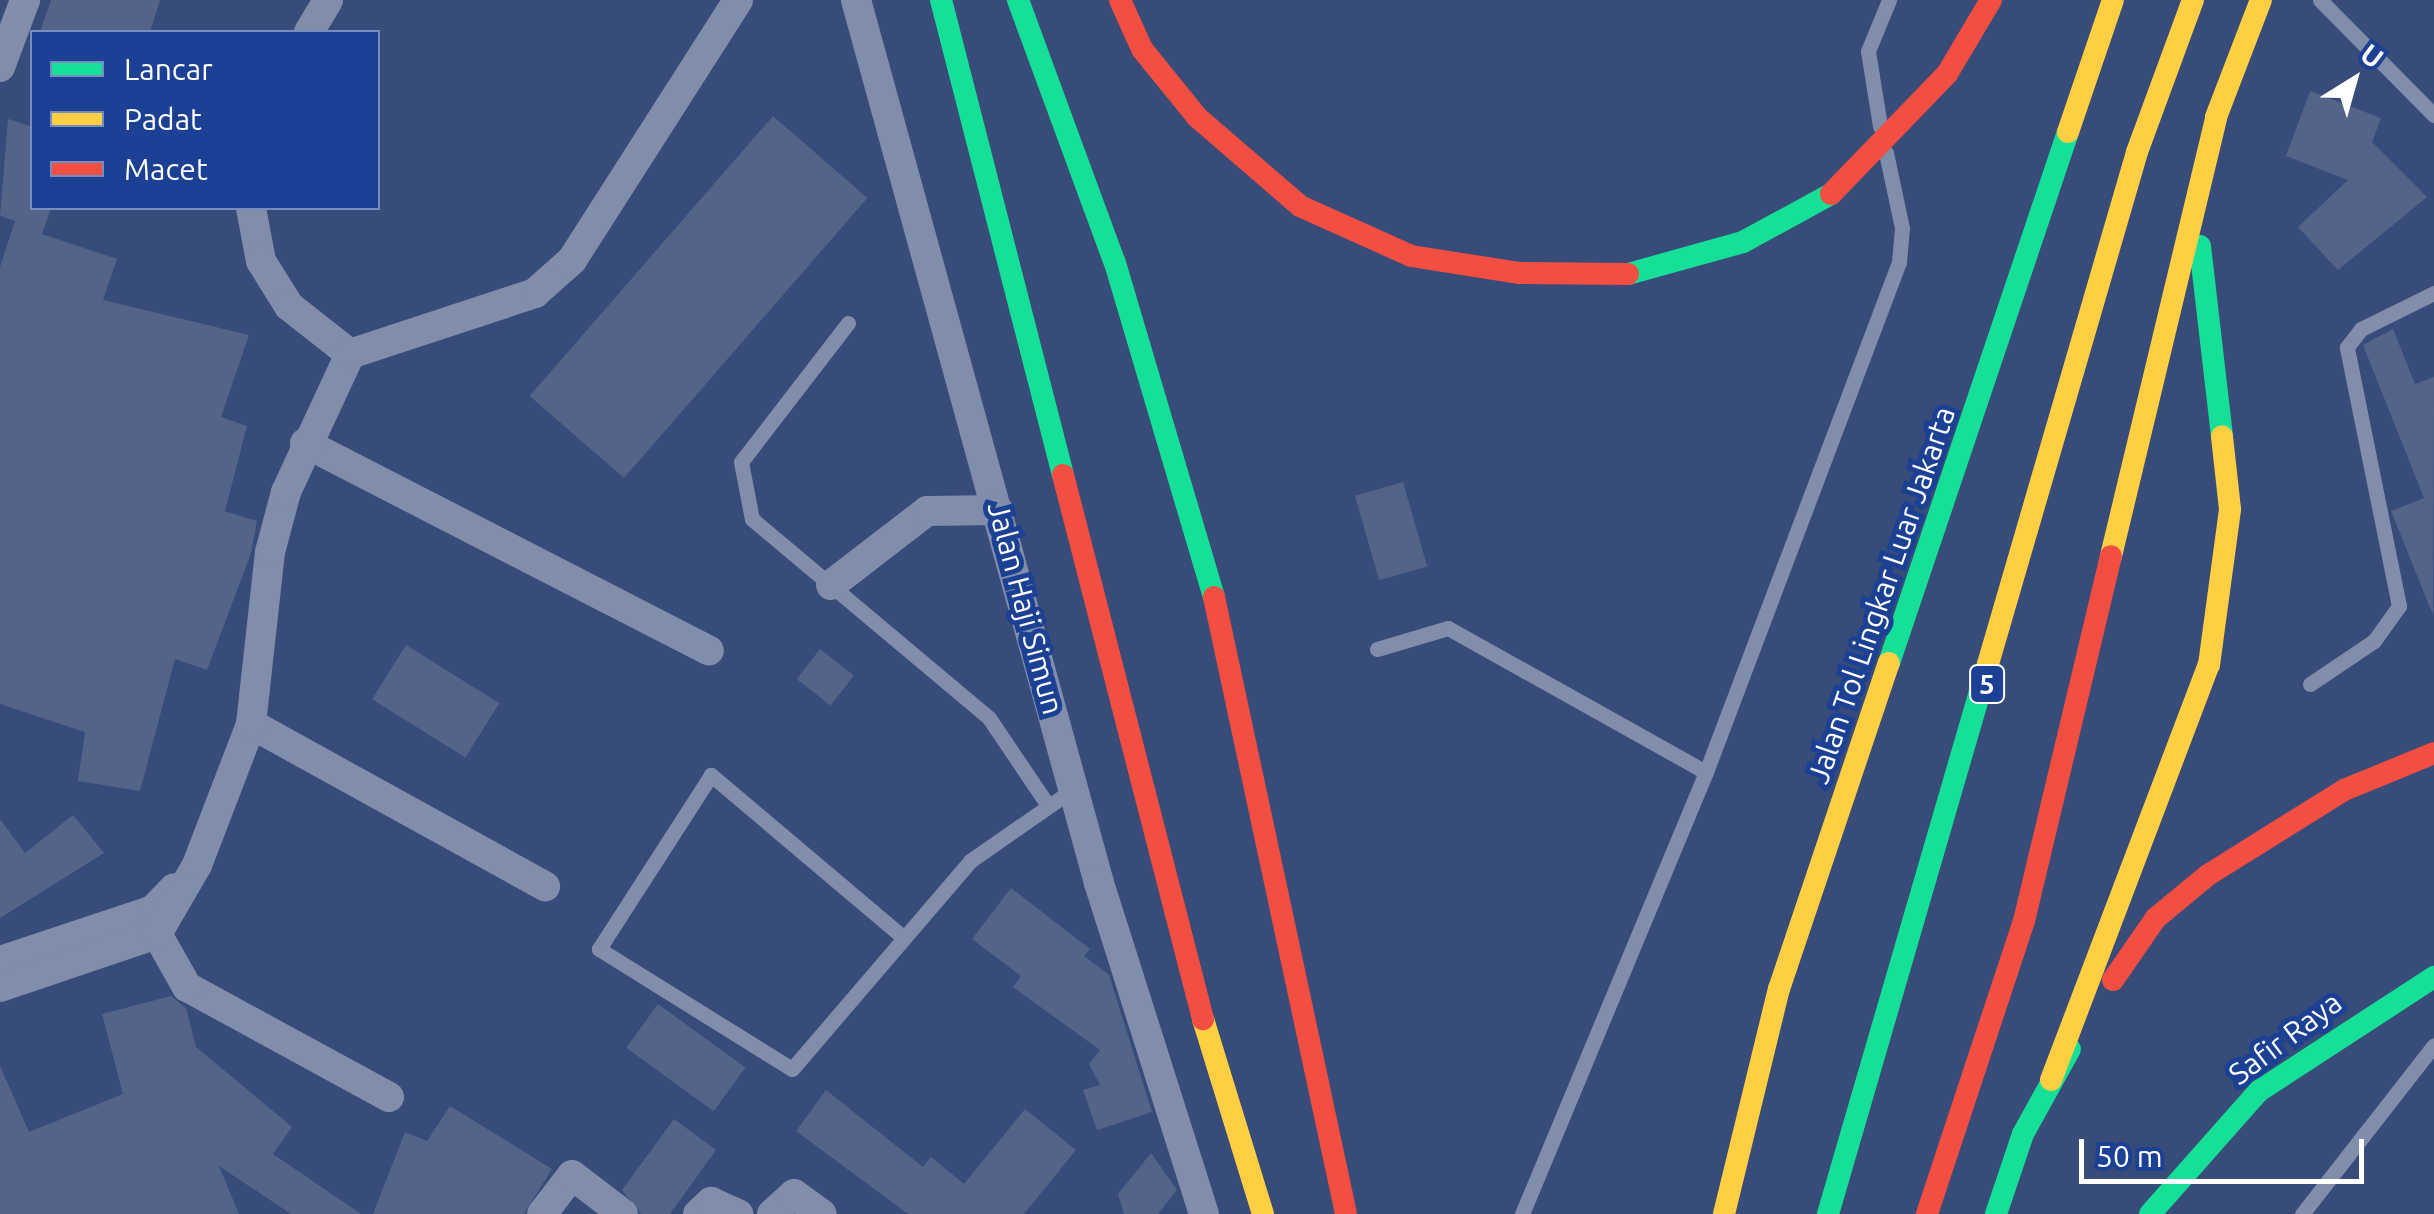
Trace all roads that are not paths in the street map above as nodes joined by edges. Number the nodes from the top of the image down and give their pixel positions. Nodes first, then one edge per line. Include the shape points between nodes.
1 (25, 0) edge
2 (328, 0) edge
3 (738, 0) edge
4 (856, 0) edge
5 (942, 0) edge
6 (1018, 0) edge
7 (1120, 0) edge
8 (1889, 0) edge
9 (1991, 0) edge
10 (2113, 0) edge
11 (2193, 0) edge
12 (2261, 0) edge
13 (2320, 0) edge
14 (309, 30) edge
15 (0, 68) edge
16 (2434, 115) edge
17 (2196, 204) junction
18 (250, 210) edge
19 (2434, 293) edge
20 (848, 324) dead end
21 (350, 354) junction
22 (305, 443) junction
23 (998, 510) junction
24 (831, 585) junction
25 (1377, 650) dead end
26 (710, 651) dead end
27 (242, 684) dead end
28 (2310, 684) dead end
29 (251, 724) junction
30 (2434, 752) edge
31 (1706, 772) junction
32 (1075, 788) junction
33 (1046, 804) junction
34 (545, 886) dead end
35 (157, 934) junction
36 (904, 938) junction
37 (0, 961) edge
38 (2434, 977) edge
39 (0, 986) edge
40 (2434, 1045) edge
41 (2051, 1080) junction
42 (389, 1097) dead end
43 (542, 1214) edge
44 (623, 1214) edge
45 (698, 1214) edge
46 (738, 1214) edge
47 (772, 1214) edge
48 (822, 1214) edge
49 (1204, 1214) edge
50 (1263, 1214) edge
51 (1346, 1214) edge
52 (1522, 1214) edge
53 (1724, 1214) edge
54 (1828, 1214) edge
55 (1927, 1214) edge
56 (1996, 1214) edge
57 (2150, 1214) edge
58 (2302, 1214) edge

1 - 15 street
2 - 14 street
3 - 21 street via 552,280
4 - 23 street, Jalan Haji Simun
5 - 50 main road via 1199,1006
6 - 51 main road via 1114,263 1210,579
7 - 9 main road, bridge via 1142,48 1198,117 1300,206 1411,256 1520,272 1652,274 1743,242 1831,194 1947,74
8 - 31 lane via 1868,70 1903,245
10 - 53 main road, Jalan Tol Lingkar Luar Jakarta via 1779,989
11 - 54 main road, 5 via 2138,152
12 - 17 main road via 2216,116
13 - 16 lane
17 - 41 main road via 2230,509 2209,666
17 - 55 main road via 2024,922
18 - 21 street via 260,261 289,306
19 - 28 lane via 2360,329 2346,347 2399,606 2374,640
20 - 24 lane via 741,462 752,520
21 - 22 street
22 - 26 street
22 - 29 street via 270,552
23 - 24 street via 926,511
23 - 32 street, Jalan Haji Simun
24 - 33 lane via 989,718
25 - 31 lane via 1448,628
27 - 37 street via 240,731 181,880 152,910
29 - 34 street
29 - 35 street via 198,865
30 - 41 main road via 2262,838 2156,918
31 - 52 lane
32 - 33 lane
32 - 49 street, Jalan Haji Simun
33 - 36 lane via 970,861
35 - 39 street
35 - 42 street via 187,986
36 - 36 lane via 792,1068 599,949 711,775
38 - 57 main road, Safir Raya via 2260,1091
40 - 58 lane
41 - 56 main road
43 - 44 street via 572,1175
45 - 46 street via 711,1202
47 - 48 street via 794,1194

